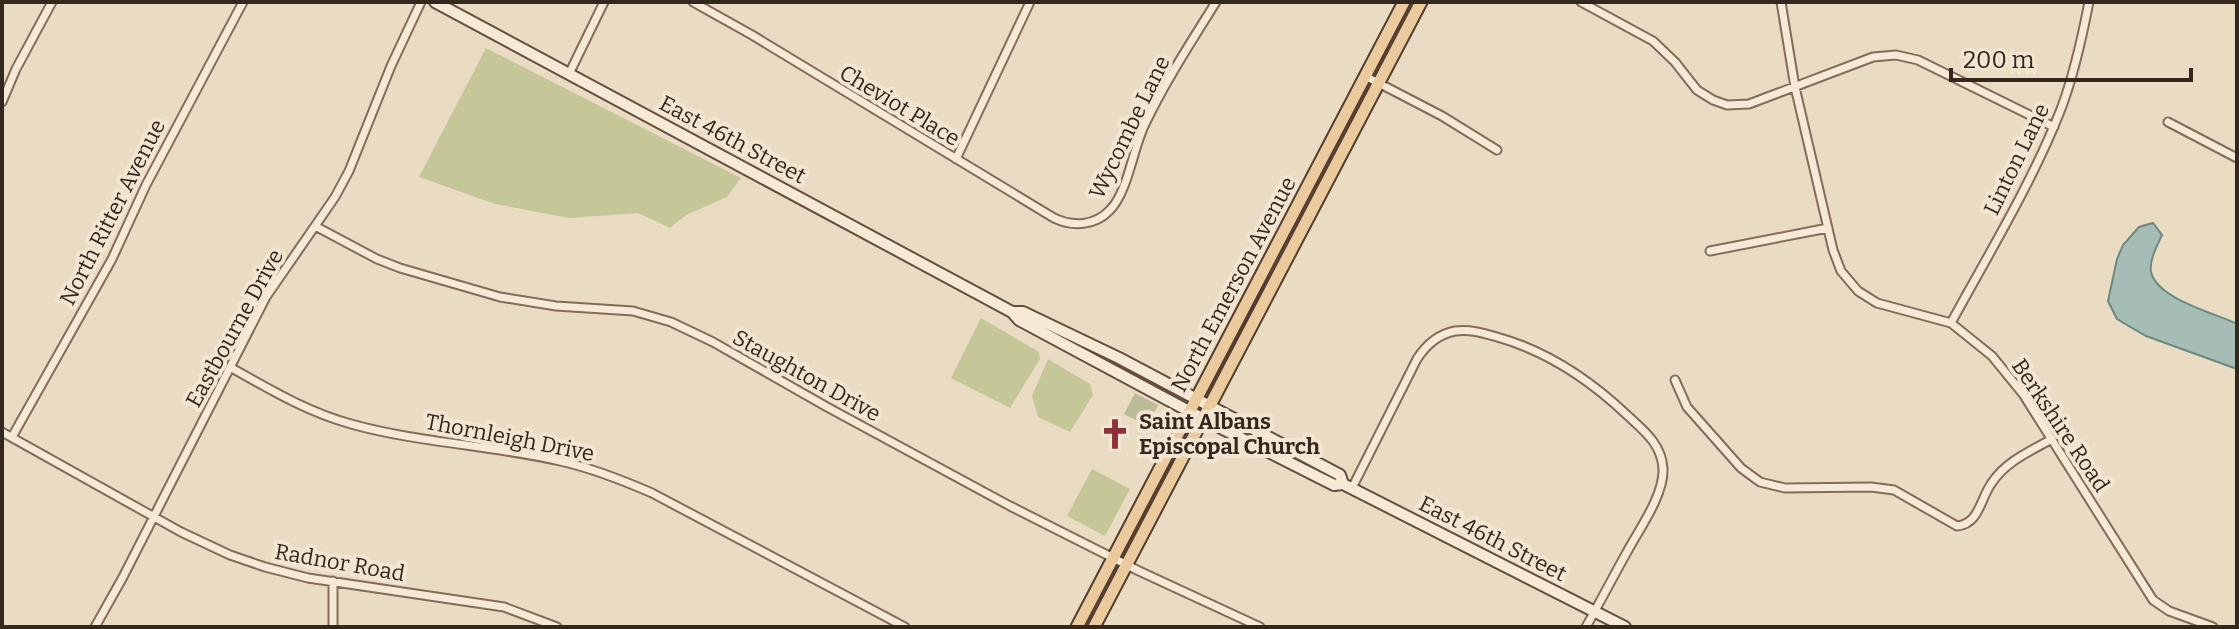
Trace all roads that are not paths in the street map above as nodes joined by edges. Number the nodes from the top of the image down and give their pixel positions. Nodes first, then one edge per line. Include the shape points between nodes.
1 (52, 2) edge
2 (243, 2) edge
3 (421, 2) edge
4 (435, 2) edge
5 (604, 2) edge
6 (693, 2) edge
7 (1030, 2) edge
8 (1216, 2) edge
9 (1404, 2) edge
10 (1421, 2) edge
11 (1781, 2) edge
12 (2089, 2) edge
13 (1586, 3) edge
14 (569, 74) junction
15 (1365, 76) junction
16 (1378, 83) junction
17 (1795, 87) junction
18 (2, 102) edge
19 (2168, 122) dead end
20 (2054, 127) junction
21 (1497, 150) dead end
22 (2237, 158) edge
23 (956, 159) junction
24 (1094, 221) joint
25 (315, 226) junction
26 (1828, 228) junction
27 (1710, 251) dead end
28 (1012, 312) junction
29 (1951, 323) junction
30 (230, 367) junction
31 (1675, 380) dead end
32 (1196, 399) junction
33 (1209, 406) junction
34 (1189, 411) junction
35 (1203, 418) junction
36 (2, 432) edge
37 (12, 437) junction
38 (2052, 439) junction
39 (1347, 486) junction
40 (154, 517) junction
41 (1113, 558) junction
42 (1126, 565) junction
43 (333, 581) junction
44 (1594, 612) junction
45 (95, 627) edge
46 (333, 627) edge
47 (557, 627) edge
48 (905, 627) edge
49 (1077, 627) edge
50 (1094, 627) edge
51 (1260, 627) edge
52 (1586, 627) edge
53 (1625, 627) edge
54 (2213, 627) edge

1 - 18 street
2 - 37 street, North Ritter Avenue via 103,275
3 - 25 street, Eastbourne Drive via 349,171
4 - 14 main road, East 46th Street
5 - 14 street
6 - 23 street, Cheviot Place
7 - 23 street
8 - 24 street, Wycombe Lane via 1143,128 1117,201
9 - 15 main road, North Emerson Avenue
10 - 16 main road, North Emerson Avenue
11 - 17 street, Berkshire Road
12 - 20 street, Linton Lane
13 - 17 street via 1653,41 1697,90 1713,100 1749,104
14 - 28 main road, East 46th Street
15 - 16 street
15 - 32 main road, North Emerson Avenue
16 - 21 street
16 - 33 main road, North Emerson Avenue
17 - 20 street via 1873,57 1904,56
17 - 26 street, Berkshire Road
19 - 22 street
20 - 29 street, Linton Lane
23 - 24 street, Cheviot Place via 1057,220
25 - 30 street, Eastbourne Drive via 270,291
25 - 41 street, Staughton Drive via 400,268 500,297 633,311 671,322
26 - 27 street
26 - 29 street, Berkshire Road via 1836,261 1858,291 1887,307
28 - 32 main road, East 46th Street via 1023,312
28 - 34 main road, East 46th Street
29 - 38 street, Berkshire Road via 2014,382
30 - 40 street, Eastbourne Drive
30 - 48 street, Thornleigh Drive via 306,408 351,424 557,460 614,477
31 - 38 street via 1687,407 1760,482 1785,488 1894,490 1957,526 1973,520 2002,471
32 - 33 main road, East 46th Street
32 - 34 main road, North Emerson Avenue
33 - 35 main road, North Emerson Avenue
33 - 39 main road, East 46th Street via 1340,475
34 - 35 main road, East 46th Street
34 - 41 main road, North Emerson Avenue
35 - 39 main road, East 46th Street via 1334,485
35 - 42 main road, North Emerson Avenue
36 - 37 street, Radnor Road
37 - 40 street, Radnor Road
38 - 54 street, Berkshire Road via 2153,600
39 - 44 main road, East 46th Street
39 - 44 street via 1415,362 1434,340 1472,330 1543,354 1610,399 1654,442 1662,462 1658,494
40 - 43 street, Radnor Road via 230,555
40 - 45 street, Eastbourne Drive
41 - 42 street, Staughton Drive
41 - 49 main road, North Emerson Avenue
42 - 50 main road, North Emerson Avenue
42 - 51 street, Staughton Drive
43 - 46 street
43 - 47 street, Radnor Road via 489,604
44 - 52 street
44 - 53 main road, East 46th Street

